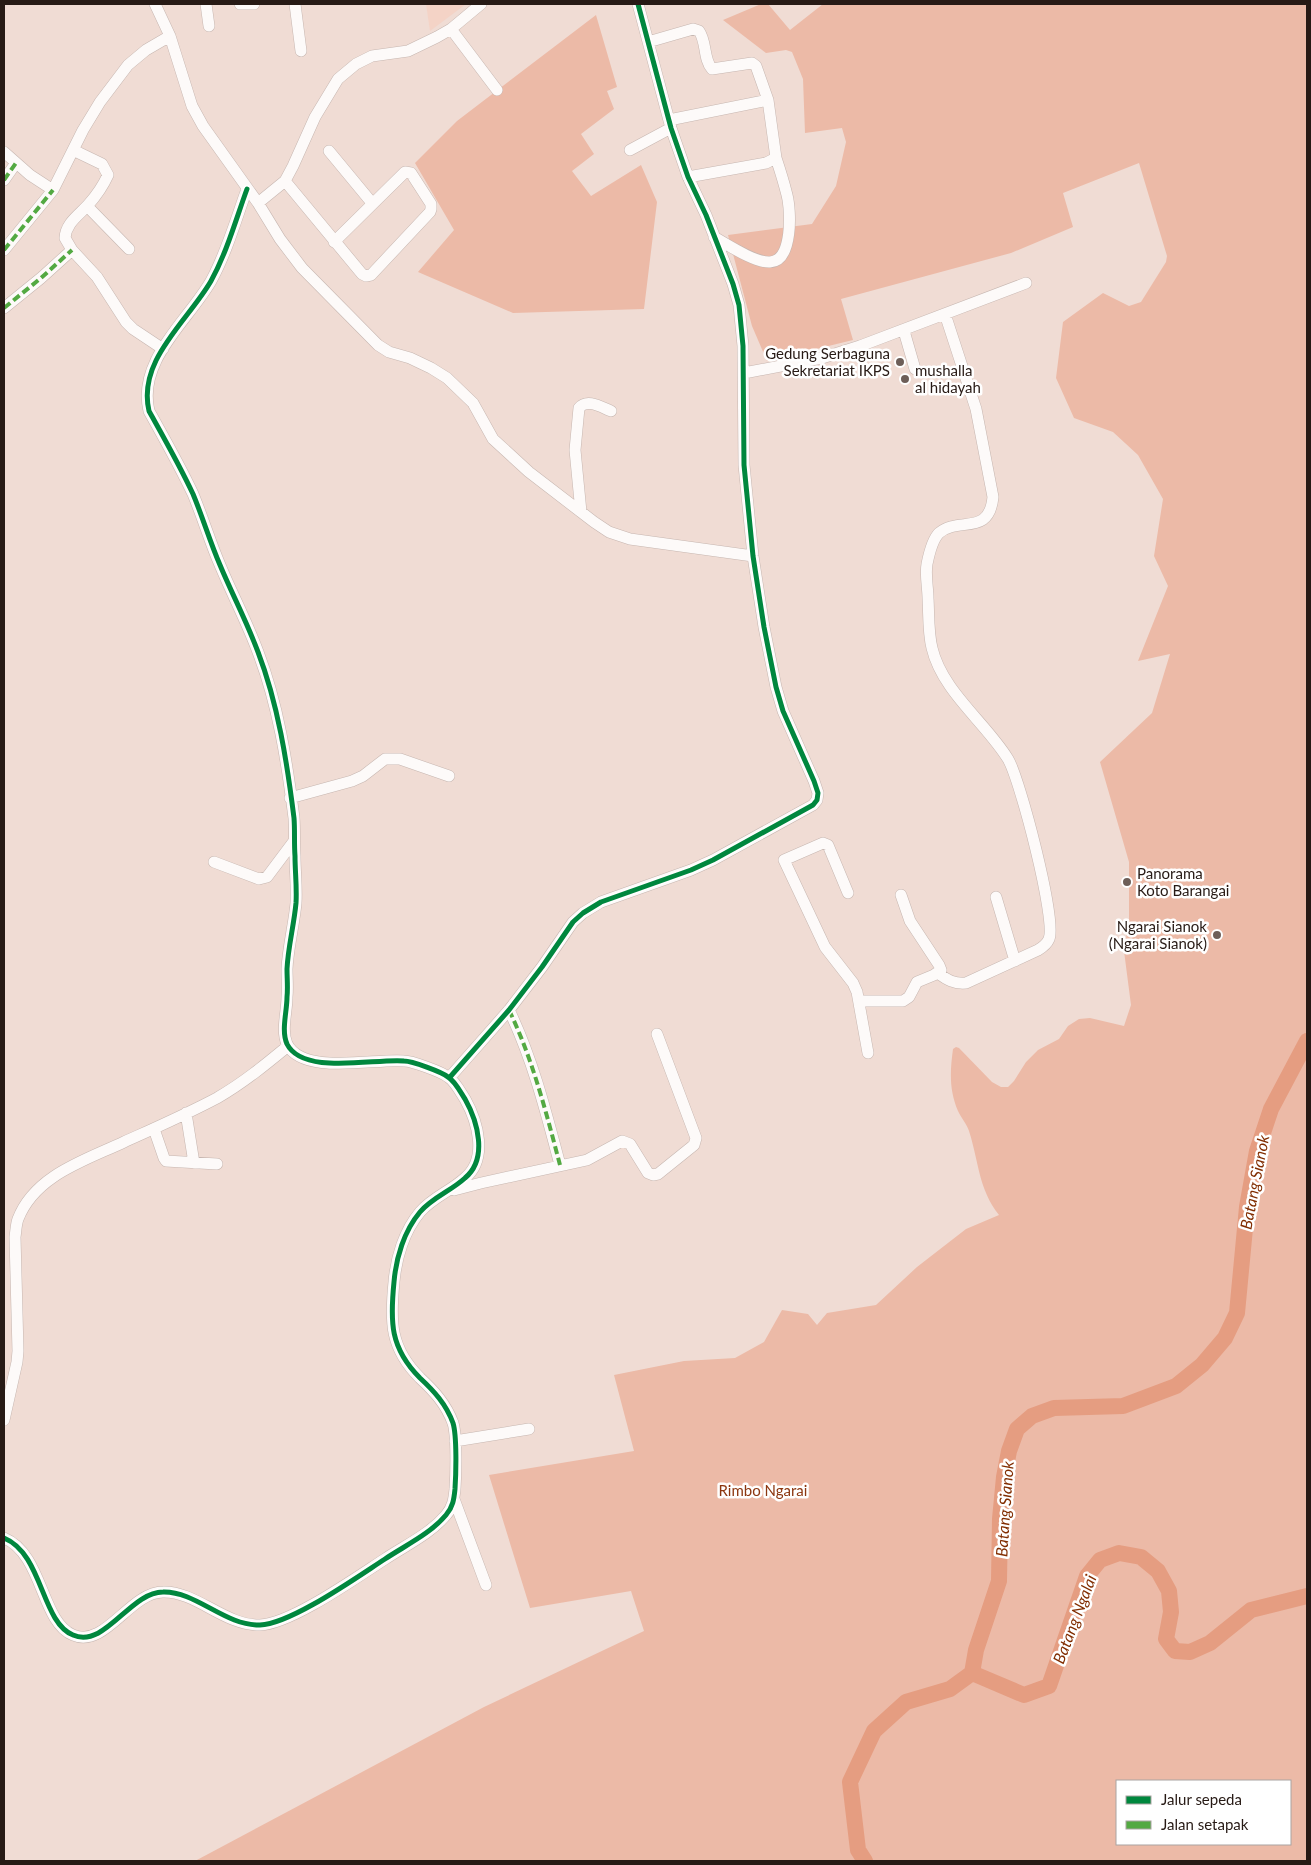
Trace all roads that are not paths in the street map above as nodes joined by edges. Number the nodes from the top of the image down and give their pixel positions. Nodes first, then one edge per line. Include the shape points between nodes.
1 (155, 4) edge
2 (206, 4) edge
3 (240, 4) edge
4 (254, 4) edge
5 (295, 4) edge
6 (481, 4) edge
7 (638, 4) edge
8 (209, 26) dead end
9 (451, 28) junction
10 (170, 36) junction
11 (648, 42) junction
12 (301, 50) dead end
13 (497, 90) dead end
14 (768, 100) junction
15 (670, 124) junction
16 (73, 150) junction
17 (630, 150) dead end
18 (4, 152) edge
19 (329, 152) dead end
20 (776, 158) junction
21 (16, 163) junction
22 (688, 177) junction
23 (4, 180) edge
24 (285, 181) junction
25 (247, 188) junction
26 (52, 190) junction
27 (372, 202) junction
28 (258, 203) junction
29 (87, 206) junction
30 (714, 237) junction
31 (334, 242) junction
32 (129, 249) dead end
33 (4, 250) edge
34 (72, 250) junction
35 (1026, 283) dead end
36 (4, 308) edge
37 (945, 314) junction
38 (904, 331) junction
39 (163, 349) junction
40 (915, 369) dead end
41 (744, 373) junction
42 (612, 410) dead end
43 (581, 512) junction
44 (752, 556) junction
45 (449, 776) dead end
46 (290, 798) junction
47 (294, 841) junction
48 (214, 862) dead end
49 (848, 893) dead end
50 (901, 895) dead end
51 (996, 897) dead end
52 (1015, 961) junction
53 (938, 973) junction
54 (859, 1001) junction
55 (509, 1010) junction
56 (656, 1034) dead end
57 (288, 1046) junction
58 (868, 1053) dead end
59 (450, 1077) junction
60 (186, 1114) junction
61 (154, 1129) junction
62 (194, 1163) junction
63 (217, 1164) dead end
64 (560, 1165) junction
65 (440, 1194) junction
66 (4, 1420) edge
67 (529, 1429) dead end
68 (455, 1441) junction
69 (454, 1499) junction
70 (4, 1538) edge
71 (486, 1585) dead end

1 - 10 street
2 - 8 street
3 - 4 street
5 - 12 street
6 - 9 street
7 - 11 street
9 - 13 street
9 - 24 street via 408,51 372,56 338,79
10 - 16 street via 128,65 100,102
10 - 25 street via 192,106
11 - 14 street via 693,29 699,31 712,69 752,63
11 - 15 street
14 - 15 street
14 - 20 street
15 - 17 street
15 - 22 street
16 - 26 street
16 - 29 street via 102,164 108,175
18 - 21 street
19 - 27 street
20 - 22 street via 766,163
20 - 30 street via 788,195 790,213 788,240 782,257 768,263
21 - 23 street
21 - 26 street
22 - 30 street
24 - 28 street
24 - 31 street
25 - 28 street
25 - 39 street via 211,280
26 - 33 street
27 - 31 street
27 - 31 street via 408,171 432,209 371,275 362,274
28 - 43 street via 302,268 351,320 389,352 410,358 448,378 473,403 493,439
29 - 32 street
29 - 34 street via 68,225 65,238
30 - 41 street via 739,305
34 - 36 street
34 - 39 street via 97,277 130,326
35 - 37 street
37 - 38 street
37 - 52 street via 976,409 993,497 992,508 980,522 948,529 933,541 926,566 932,647 948,682 998,744 1018,783 1045,887 1051,932 1045,945
38 - 40 street
38 - 41 street via 822,358
39 - 46 street via 151,371 146,398 149,410 192,492 257,648 276,710
41 - 44 street via 744,464
42 - 43 street via 587,402 580,408 575,450
43 - 44 street via 609,532 630,539
44 - 55 street via 776,687 783,711 814,781 817,800 713,860 601,902 583,913 568,928
45 - 46 street via 400,759 385,759 352,781
46 - 47 street
47 - 48 street via 264,879 259,880
47 - 57 street via 296,904 287,971 284,1030
49 - 54 street via 828,845 823,843 784,860 825,947 853,984
50 - 53 street via 910,921 939,965 941,970
51 - 52 street
52 - 53 street via 966,983 957,984
53 - 54 street via 917,982 914,991 903,1001
54 - 58 street
55 - 59 street
55 - 64 street via 534,1068
56 - 64 street via 695,1133 694,1146 653,1175 648,1173 630,1144 622,1141 587,1160
57 - 59 street via 294,1053 312,1061 365,1063 402,1060
57 - 60 street via 252,1076
59 - 65 street via 466,1100 475,1122 478,1156 474,1168 465,1178
60 - 61 street
60 - 62 street
61 - 62 street via 166,1161
61 - 66 street via 58,1173 26,1204 18,1220 15,1237 18,1351
62 - 63 street
64 - 65 street
65 - 68 street via 414,1220 397,1258 393,1330 403,1359 443,1402 452,1420
67 - 68 street
68 - 69 street
69 - 70 street via 445,1517 422,1536 293,1614 262,1625 232,1619 166,1591 144,1597 106,1628 90,1636 78,1637 68,1633 57,1620 30,1563 18,1546
69 - 71 street

